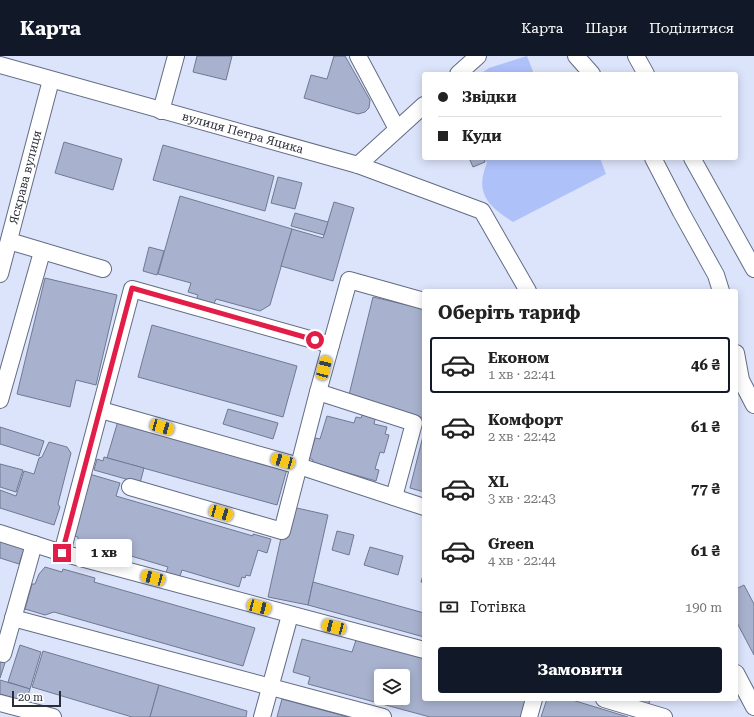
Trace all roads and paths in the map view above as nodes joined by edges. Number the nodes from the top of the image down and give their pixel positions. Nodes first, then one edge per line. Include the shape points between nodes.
1 (176, 56) edge
2 (358, 56) edge
3 (478, 56) edge
4 (576, 56) edge
5 (636, 56) edge
6 (0, 65) edge
7 (460, 72) edge
8 (590, 72) edge
9 (645, 72) edge
10 (51, 80) junction
11 (422, 107) edge
12 (161, 110) junction
13 (397, 129) junction
14 (654, 160) edge
15 (693, 160) edge
16 (358, 165) junction
17 (9, 241) junction
18 (42, 252) junction
19 (103, 269) dead end
20 (754, 269) edge
21 (0, 274) edge
22 (527, 289) edge
23 (720, 289) edge
24 (422, 300) edge
25 (330, 345) junction
26 (738, 364) edge
27 (318, 392) junction
28 (0, 400) edge
29 (754, 404) edge
30 (101, 410) junction
31 (298, 466) junction
32 (130, 486) dead end
33 (394, 497) junction
34 (422, 506) edge
35 (0, 533) edge
36 (34, 544) junction
37 (62, 553) junction
38 (290, 615) junction
39 (13, 618) junction
40 (422, 649) edge
41 (0, 653) edge
42 (738, 677) edge
43 (270, 686) junction
44 (533, 701) edge
45 (611, 701) edge
46 (0, 703) edge
47 (754, 707) edge
48 (53, 717) edge
49 (262, 717) edge
50 (383, 717) edge
51 (529, 717) edge
52 (664, 717) edge

1 - 12 street
2 - 13 street
3 - 7 street
4 - 8 street
5 - 9 street
6 - 10 street, вулиця Петра Яцика
10 - 12 street, вулиця Петра Яцика
10 - 17 street, Яскрава вулиця
11 - 13 street
12 - 16 street, вулиця Петра Яцика
13 - 16 street
14 - 23 street via 716,275
15 - 20 street
16 - 22 street, вулиця Петра Яцика via 482,211
17 - 18 street
17 - 21 street, Яскрава вулиця
18 - 19 street
18 - 28 street
24 - 25 street via 349,280
25 - 27 street
25 - 30 street via 132,288
26 - 29 street via 741,380
27 - 31 street
27 - 33 street via 414,423
30 - 31 street
30 - 37 street
31 - 32 street via 282,531
31 - 33 street
33 - 34 street
35 - 36 street
36 - 37 street
36 - 39 street
37 - 38 street
38 - 40 street
38 - 43 street
39 - 41 street via 3,654
39 - 43 street
42 - 47 street
43 - 49 street
43 - 50 street
44 - 51 street
45 - 52 street
46 - 48 street

